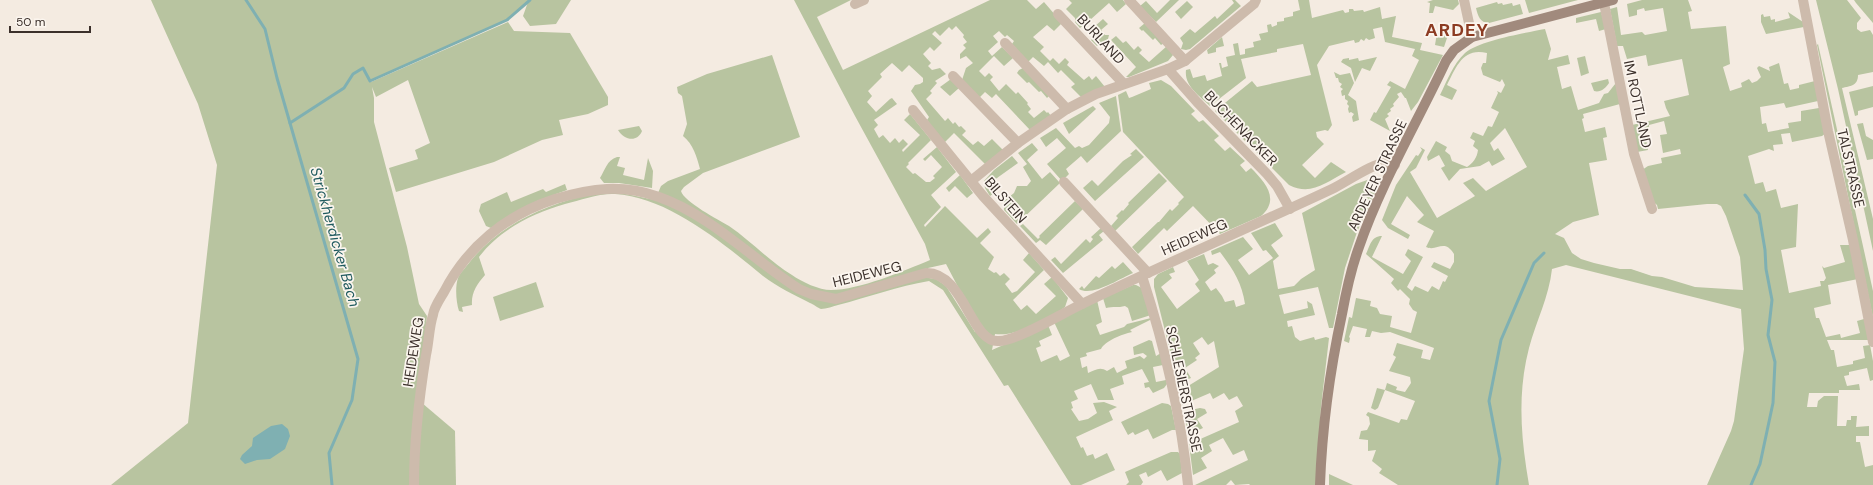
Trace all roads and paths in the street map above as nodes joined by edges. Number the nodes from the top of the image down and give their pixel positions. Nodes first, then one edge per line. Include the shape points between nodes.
1 (1128, 0) edge
2 (1256, 0) edge
3 (1464, 0) edge
4 (1803, 0) edge
5 (1608, 1) edge
6 (1058, 14) dead end
7 (1472, 37) junction
8 (1005, 43) dead end
9 (1184, 61) junction
10 (1168, 69) junction
11 (952, 76) dead end
12 (1123, 83) junction
13 (1067, 109) junction
14 (913, 110) dead end
15 (1018, 143) junction
16 (1395, 165) junction
17 (971, 181) junction
18 (1064, 182) dead end
19 (1290, 209) junction
20 (1652, 209) dead end
21 (1145, 275) junction
22 (1082, 304) junction
23 (1873, 342) edge
24 (414, 485) edge
25 (1188, 485) edge
26 (1320, 485) edge

1 - 9 street
2 - 9 street, BURLAND
3 - 7 street
4 - 23 street, TALSTRASSE
5 - 7 main road, ARDEYER STRASSE
5 - 20 street, IM ROTTLAND via 1634,154
6 - 12 street, BURLAND
7 - 16 main road, ARDEYER STRASSE via 1454,50 1446,61
8 - 13 street
9 - 10 street, BURLAND
10 - 12 street, BURLAND
10 - 19 street, BUCHENACKER via 1267,174
11 - 15 street
12 - 13 street, BURLAND
13 - 15 street, BURLAND
14 - 17 street, BILSTEIN
15 - 17 street, BURLAND
16 - 19 street, HEIDEWEG via 1378,164
16 - 26 main road, ARDEYER STRASSE via 1351,269 1328,396
17 - 22 street, BILSTEIN
18 - 21 street
19 - 21 street, HEIDEWEG
21 - 22 street, HEIDEWEG
21 - 25 street, SCHLESIERSTRASSE via 1172,380
22 - 24 street, HEIDEWEG via 1025,332 993,341 982,334 953,286 936,274 926,273 836,299 811,294 788,281 697,216 659,197 613,187 580,191 536,205 514,217 482,240 451,279 433,314 421,393

